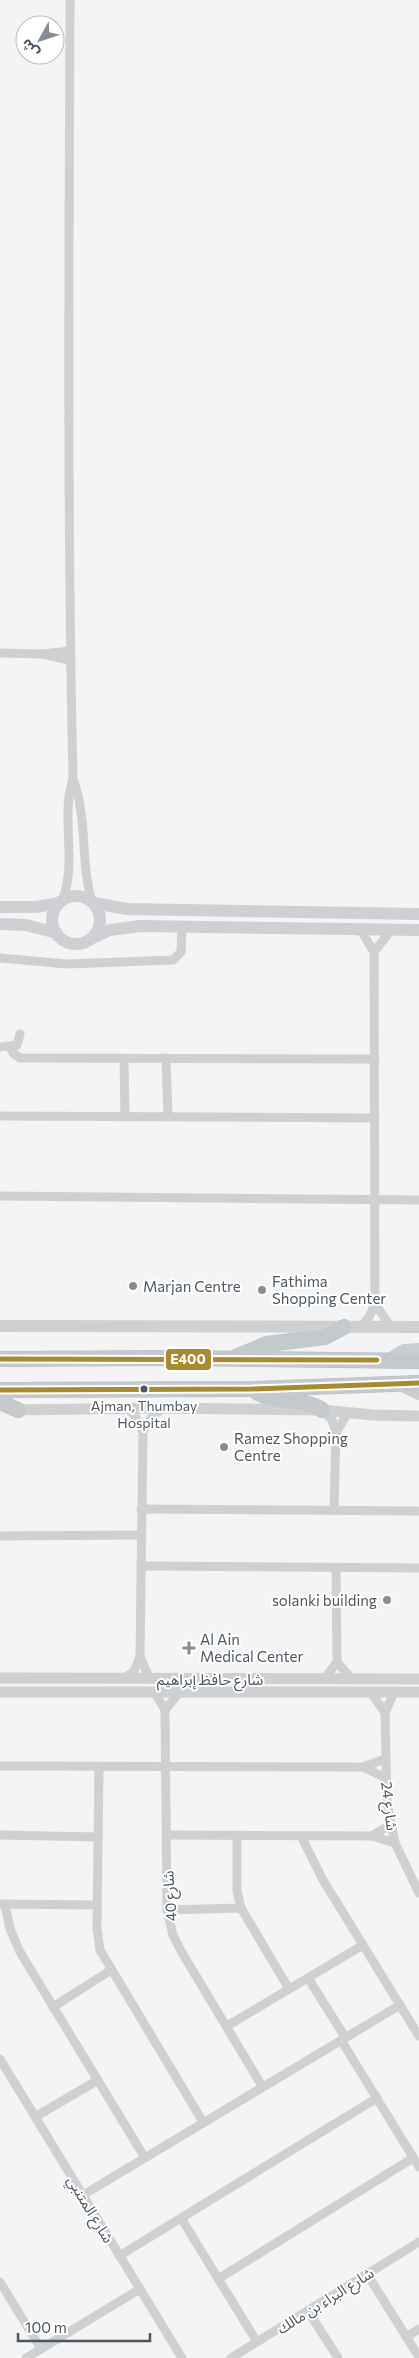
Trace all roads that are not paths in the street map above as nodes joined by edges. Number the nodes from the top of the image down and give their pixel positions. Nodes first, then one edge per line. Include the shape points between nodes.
1 (70, 0) edge
2 (0, 653) edge
3 (71, 656) junction
4 (73, 779) junction
5 (61, 902) junction
6 (93, 903) junction
7 (0, 907) edge
8 (419, 914) edge
9 (0, 924) edge
10 (182, 926) junction
11 (360, 929) junction
12 (391, 930) junction
13 (419, 930) edge
14 (57, 933) junction
15 (92, 938) junction
16 (374, 952) junction
17 (0, 958) edge
18 (20, 1034) dead end
19 (0, 1047) edge
20 (10, 1047) junction
21 (166, 1058) junction
22 (124, 1059) junction
23 (375, 1059) junction
24 (0, 1116) edge
25 (125, 1117) junction
26 (168, 1117) junction
27 (375, 1118) junction
28 (0, 1196) edge
29 (375, 1200) junction
30 (419, 1200) edge
31 (375, 1304) junction
32 (0, 1326) edge
33 (344, 1327) junction
34 (360, 1327) junction
35 (391, 1327) junction
36 (419, 1327) edge
37 (419, 1350) edge
38 (234, 1358) junction
39 (0, 1359) edge
40 (389, 1360) junction
41 (419, 1360) edge
42 (397, 1383) junction
43 (419, 1383) edge
44 (252, 1389) junction
45 (0, 1390) edge
46 (419, 1393) edge
47 (0, 1402) edge
48 (127, 1408) junction
49 (163, 1408) junction
50 (0, 1409) edge
51 (18, 1410) junction
52 (322, 1410) junction
53 (348, 1413) junction
54 (419, 1416) edge
55 (143, 1432) junction
56 (336, 1432) junction
57 (141, 1509) junction
58 (334, 1510) junction
59 (419, 1511) edge
60 (141, 1535) junction
61 (0, 1536) edge
62 (141, 1566) junction
63 (336, 1568) junction
64 (419, 1568) edge
65 (140, 1657) junction
66 (337, 1662) junction
67 (0, 1678) edge
68 (351, 1678) junction
69 (419, 1678) edge
70 (124, 1679) junction
71 (150, 1679) junction
72 (324, 1679) junction
73 (0, 1692) edge
74 (371, 1692) junction
75 (394, 1692) junction
76 (419, 1692) edge
77 (155, 1693) junction
78 (179, 1693) junction
79 (165, 1710) junction
80 (385, 1713) junction
81 (385, 1760) junction
82 (0, 1766) edge
83 (99, 1767) junction
84 (363, 1767) junction
85 (167, 1768) junction
86 (386, 1778) junction
87 (391, 1824) junction
88 (0, 1835) edge
89 (167, 1835) junction
90 (237, 1836) junction
91 (301, 1836) junction
92 (372, 1836) junction
93 (98, 1837) junction
94 (395, 1843) junction
95 (419, 1893) edge
96 (2, 1904) edge
97 (97, 1905) junction
98 (240, 1908) junction
99 (167, 1910) junction
100 (363, 1945) junction
101 (110, 1970) junction
102 (308, 1978) junction
103 (289, 1989) junction
104 (400, 2005) junction
105 (53, 2006) junction
106 (227, 2026) junction
107 (419, 2036) edge
108 (343, 2039) junction
109 (0, 2059) edge
110 (98, 2080) junction
111 (262, 2086) junction
112 (377, 2098) junction
113 (35, 2116) junction
114 (203, 2122) junction
115 (145, 2158) junction
116 (413, 2158) junction
117 (419, 2167) edge
118 (83, 2195) junction
119 (181, 2218) junction
120 (419, 2242) edge
121 (120, 2256) junction
122 (367, 2274) junction
123 (218, 2279) junction
124 (0, 2282) edge
125 (140, 2289) junction
126 (308, 2311) junction
127 (419, 2329) edge
128 (406, 2337) junction
129 (257, 2342) junction
130 (41, 2349) junction
131 (233, 2357) edge
132 (419, 2357) edge
133 (26, 2358) edge
134 (182, 2358) edge
135 (338, 2358) edge

1 - 3 street
2 - 3 street
3 - 4 street
4 - 5 street via 68,802 69,876
4 - 6 street via 79,799 85,868
5 - 6 main road via 80,896
5 - 7 main road via 36,907
5 - 14 main road via 53,918
6 - 8 main road via 127,909
6 - 15 main road via 100,919
9 - 14 main road via 26,925
10 - 11 main road
10 - 15 main road via 130,926
10 - 17 street via 181,952 173,960 67,964
11 - 12 main road
11 - 16 street
12 - 13 main road
12 - 16 street
14 - 15 main road via 65,941 76,944
16 - 23 street
18 - 20 street via 19,1042
19 - 20 street
20 - 22 street via 20,1058
21 - 22 street
21 - 23 street
21 - 26 street
22 - 25 street
23 - 27 street
24 - 25 street
25 - 26 street
26 - 27 street
27 - 29 street
28 - 29 street
29 - 30 street
29 - 31 street
31 - 34 street
31 - 35 street
32 - 33 main road
33 - 34 main road
33 - 38 highway via 318,1338 267,1344
34 - 35 main road
35 - 36 main road
37 - 40 main road via 404,1351
38 - 39 highway
38 - 40 highway
40 - 41 highway
42 - 43 highway
42 - 44 highway
42 - 46 main road
44 - 45 highway
44 - 52 highway via 267,1397 303,1401
47 - 51 highway
48 - 49 street
48 - 51 street
48 - 55 street
49 - 52 street
49 - 55 street via 151,1418
50 - 51 street
52 - 53 street
52 - 56 street via 332,1420
53 - 54 street
53 - 56 street
55 - 57 street
56 - 58 street
57 - 58 street
57 - 60 street
58 - 59 street
60 - 61 street
60 - 62 street
62 - 63 street
62 - 65 street
63 - 64 street
63 - 66 street
65 - 70 street via 134,1671
65 - 71 street
66 - 68 street
66 - 72 street
67 - 70 street, شارع حافظ إبراهيم
68 - 69 street, شارع حافظ إبراهيم
68 - 72 street, شارع حافظ إبراهيم
70 - 71 street, شارع حافظ إبراهيم
71 - 72 street, شارع حافظ إبراهيم
73 - 77 street, شارع حافظ إبراهيم
74 - 75 street, شارع حافظ إبراهيم
74 - 78 street, شارع حافظ إبراهيم
74 - 80 street
75 - 76 street, شارع حافظ إبراهيم
75 - 80 street, شارع 24
77 - 78 street, شارع حافظ إبراهيم
77 - 79 street, شارع 40
78 - 79 street
79 - 85 street, شارع 40
80 - 81 street, شارع 24
81 - 84 street
81 - 86 street, شارع 24
82 - 83 street
83 - 85 street
83 - 93 street
84 - 85 street
84 - 86 street
85 - 89 street, شارع 40
86 - 87 street, شارع 24
87 - 92 street
87 - 94 street, شارع 24
88 - 93 street
89 - 90 street
89 - 99 street, شارع 40
90 - 91 street
90 - 98 street
91 - 92 street
91 - 100 street via 315,1867
92 - 94 street
93 - 97 street
94 - 95 street, شارع 24
96 - 97 street
96 - 105 street via 14,1941
97 - 101 street via 97,1939
98 - 99 street
98 - 103 street
99 - 106 street, شارع 40 via 176,1943
100 - 102 street
100 - 104 street
101 - 105 street
101 - 114 street
102 - 103 street
102 - 108 street
103 - 106 street
104 - 107 street
104 - 108 street
105 - 110 street
106 - 111 street, شارع 40
108 - 111 street
108 - 112 street
109 - 113 street, شارع المتنبي
110 - 113 street
110 - 115 street
111 - 114 street
112 - 116 street
112 - 119 street
113 - 118 street, شارع المتنبي
114 - 115 street
115 - 118 street
116 - 117 street
116 - 123 street
118 - 121 street, شارع المتنبي
119 - 121 street
119 - 123 street
120 - 122 street, شارع البراء بن مالك
121 - 125 street, شارع المتنبي
122 - 126 street, شارع البراء بن مالك
122 - 128 street
123 - 129 street
124 - 130 street
125 - 130 street
125 - 134 street, شارع المتنبي
126 - 129 street, شارع البراء بن مالك
126 - 135 street
127 - 128 street
128 - 132 street
129 - 131 street, شارع البراء بن مالك
130 - 133 street

